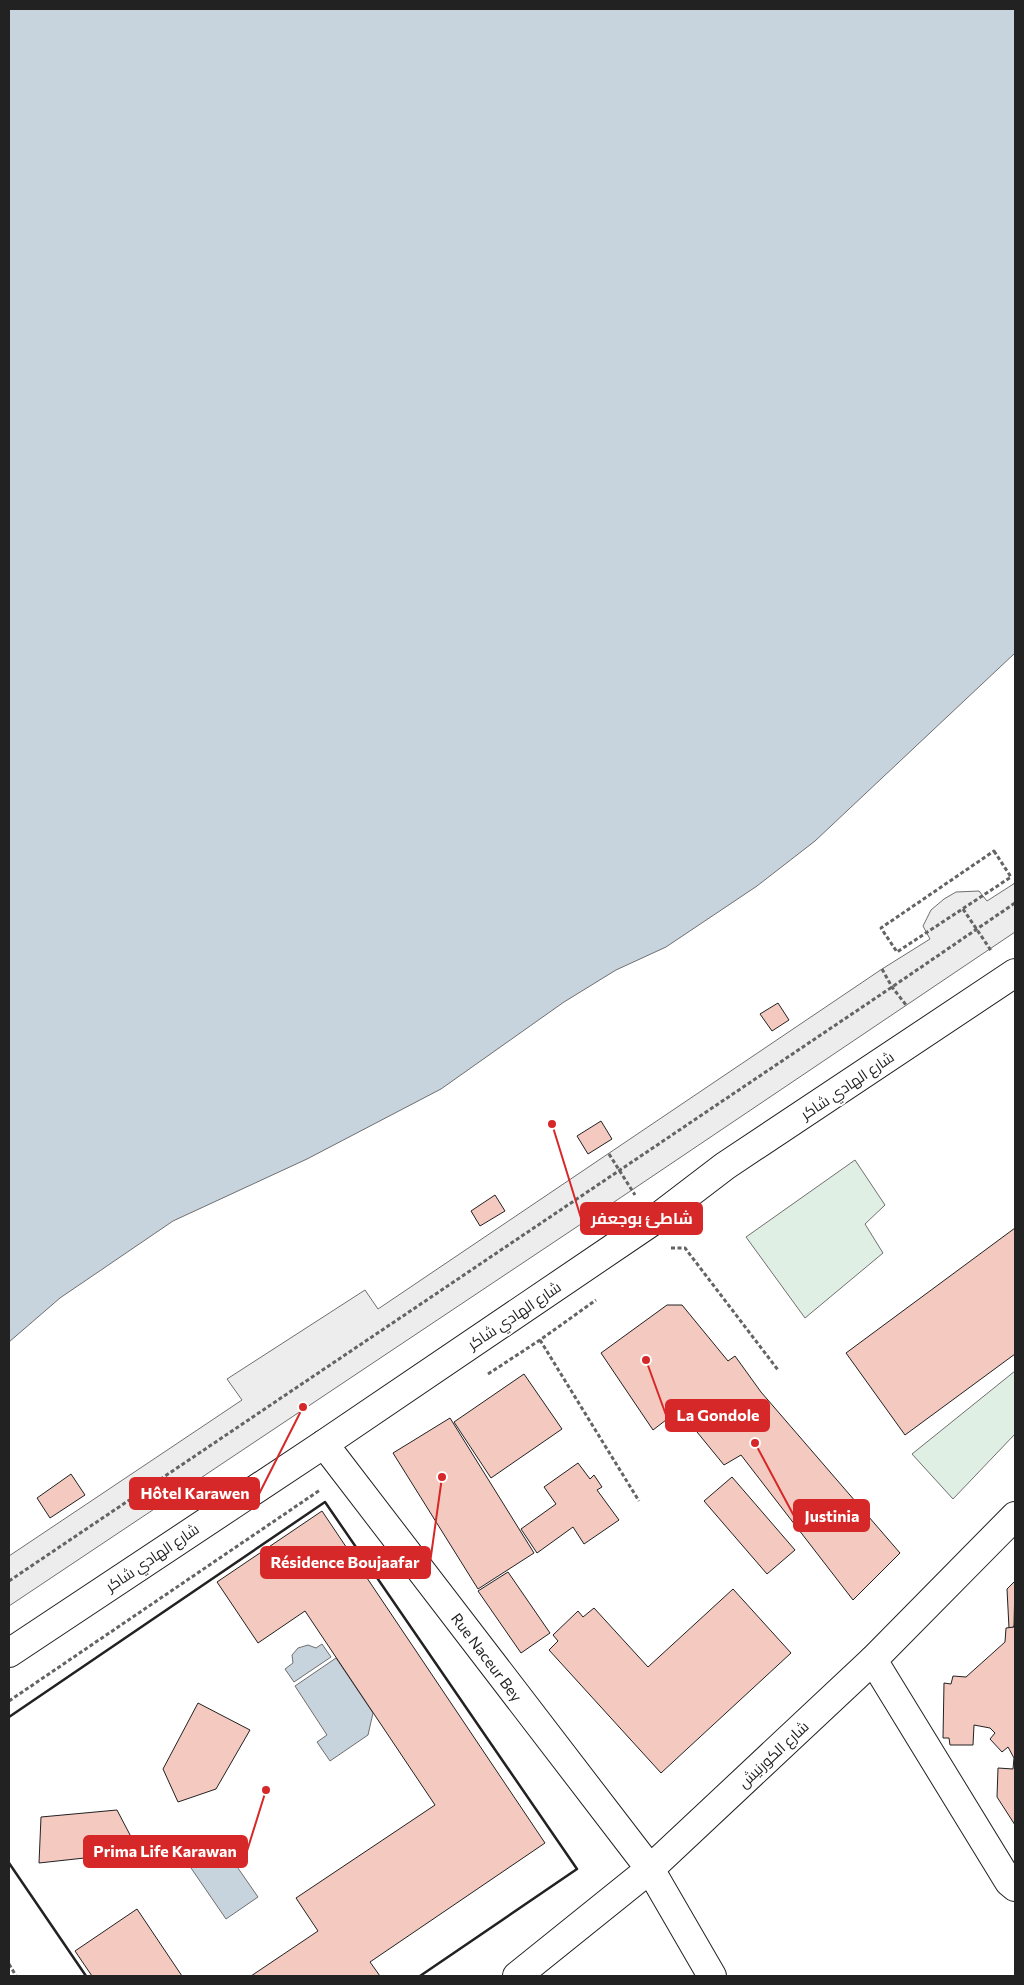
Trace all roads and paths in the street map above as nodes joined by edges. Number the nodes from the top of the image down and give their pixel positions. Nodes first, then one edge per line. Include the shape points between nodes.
1 (1015, 903) edge
2 (963, 909) junction
3 (977, 929) junction
4 (882, 969) dead end
5 (1013, 979) edge
6 (892, 987) junction
7 (906, 1005) dead end
8 (670, 1248) dead end
9 (597, 1300) dead end
10 (540, 1340) junction
11 (778, 1370) dead end
12 (484, 1376) dead end
13 (324, 1444) junction
14 (328, 1491) dead end
15 (639, 1501) dead end
16 (1015, 1516) edge
17 (9, 1581) edge
18 (9, 1653) edge
19 (873, 1660) junction
20 (9, 1701) edge
21 (650, 1869) junction
22 (1015, 1887) edge
23 (9, 1964) edge
24 (16, 1976) edge
25 (517, 1976) edge
26 (712, 1976) edge

1 - 3 path
2 - 2 path via 897,952 881,928 994,851 1011,877
2 - 3 path
3 - 5 path
3 - 6 path
4 - 6 path
5 - 13 main road, شارع الهادي شاكر via 725,1166 653,1221
6 - 7 path
6 - 17 path
8 - 11 path via 685,1248
9 - 10 path
10 - 12 path
10 - 15 path
13 - 18 main road, شارع الهادي شاكر
13 - 21 main road, Rue Naceur Bey
14 - 20 path via 322,1489
16 - 19 main road, شارع الكورنيش
19 - 21 main road, شارع الكورنيش
19 - 22 main road
21 - 25 main road, شارع الكورنيش
21 - 26 main road, Rue Naceur Bey
23 - 24 path

